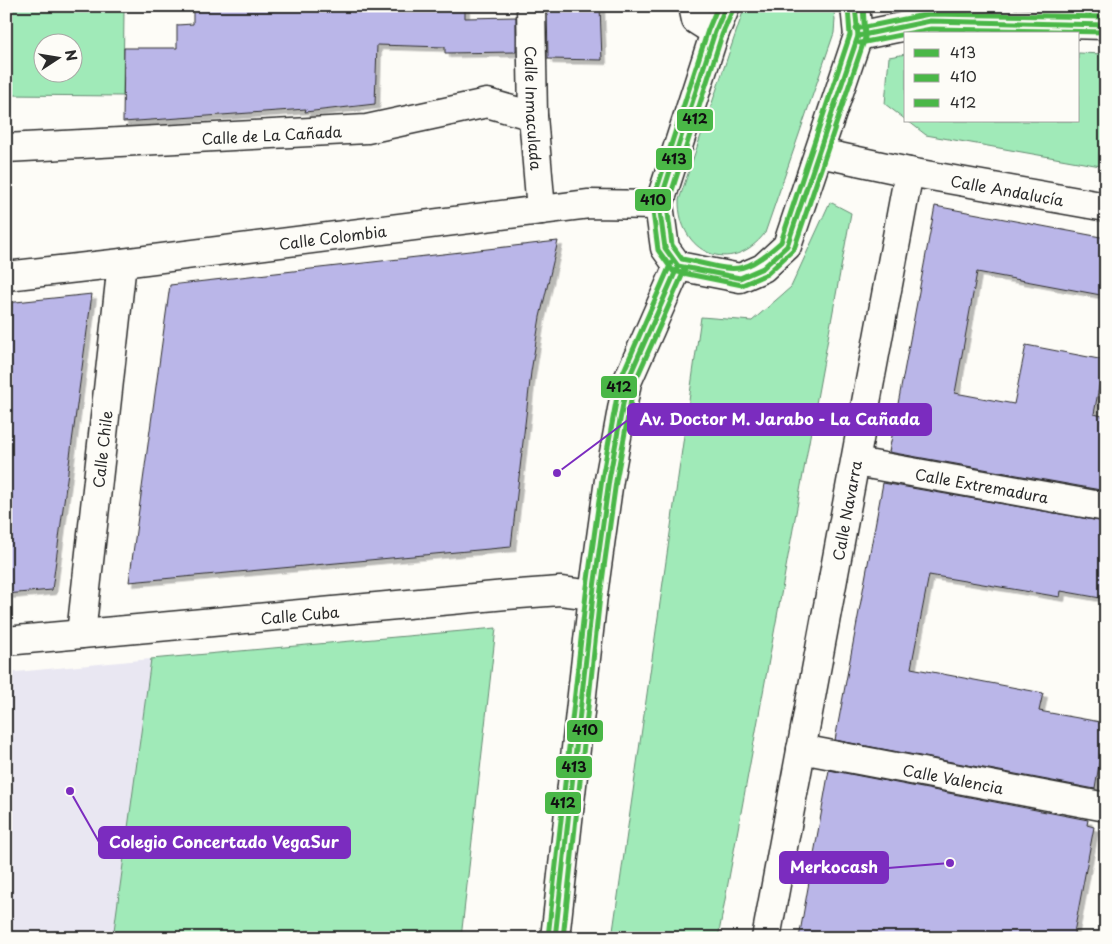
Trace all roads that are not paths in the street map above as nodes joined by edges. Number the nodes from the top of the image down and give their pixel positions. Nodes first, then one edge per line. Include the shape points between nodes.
1 (531, 6) edge
2 (693, 6) edge
3 (726, 6) edge
4 (855, 6) edge
5 (1106, 25) edge
6 (715, 32) junction
7 (858, 36) junction
8 (533, 116) junction
9 (6, 148) edge
10 (820, 152) junction
11 (909, 172) junction
12 (659, 205) junction
13 (1106, 207) edge
14 (541, 210) junction
15 (122, 263) junction
16 (678, 266) junction
17 (6, 276) edge
18 (856, 462) junction
19 (1106, 508) edge
20 (593, 596) junction
21 (81, 634) junction
22 (6, 641) edge
23 (801, 749) junction
24 (1106, 807) edge
25 (555, 938) edge
26 (766, 938) edge

1 - 8 street, Calle Inmaculada
2 - 6 street via 696,20
3 - 6 street
4 - 7 street
5 - 7 street via 930,21
6 - 12 street
7 - 10 street
8 - 9 street, Calle de La Cañada via 487,103 367,129
8 - 14 street, Calle Inmaculada
10 - 11 street
10 - 16 street via 787,246 763,268 740,278
11 - 13 street, Calle Andalucía
11 - 18 street, Calle Navarra
12 - 14 street, Calle Colombia via 589,204
12 - 16 street via 665,248
14 - 15 street, Calle Colombia
15 - 17 street, Calle Colombia
15 - 21 street, Calle Chile
16 - 20 street via 627,382
18 - 19 street, Calle Extremadura
18 - 23 street, Calle Navarra
20 - 21 street, Calle Cuba via 560,591 506,595
20 - 25 street
21 - 22 street, Calle Cuba
23 - 24 street, Calle Valencia
23 - 26 street, Calle Navarra

